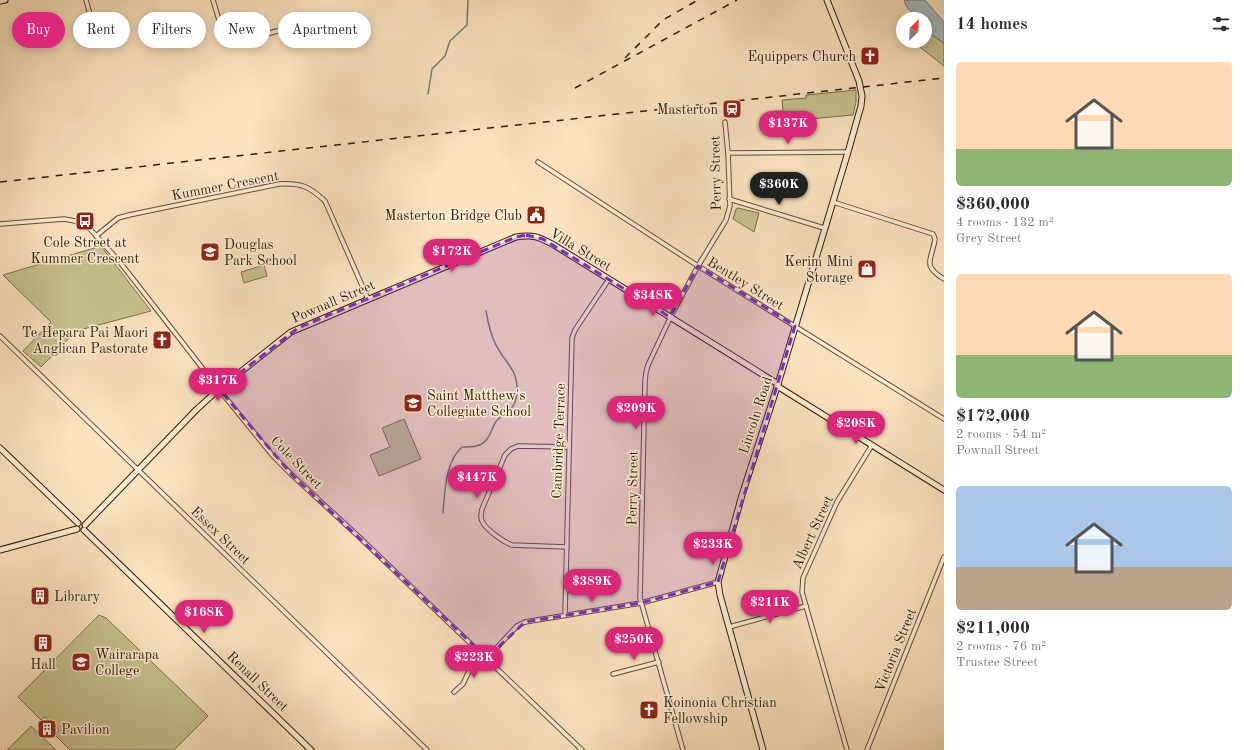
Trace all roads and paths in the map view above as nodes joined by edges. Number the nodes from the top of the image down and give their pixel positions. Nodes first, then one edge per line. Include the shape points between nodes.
1 (5, 0) edge
2 (86, 0) edge
3 (212, 0) edge
4 (827, 0) edge
5 (0, 2) edge
6 (89, 12) edge
7 (277, 31) dead end
8 (725, 122) dead end
9 (848, 152) junction
10 (728, 153) junction
11 (538, 162) dead end
12 (730, 199) junction
13 (833, 202) junction
14 (0, 224) edge
15 (824, 228) junction
16 (96, 236) junction
17 (535, 236) joint
18 (698, 266) junction
19 (609, 279) junction
20 (944, 279) edge
21 (368, 299) junction
22 (670, 318) junction
23 (795, 326) junction
24 (0, 336) edge
25 (777, 385) junction
26 (219, 389) junction
27 (944, 419) edge
28 (872, 445) junction
29 (569, 447) junction
30 (0, 448) edge
31 (139, 471) junction
32 (944, 490) edge
33 (78, 526) junction
34 (85, 527) junction
35 (566, 547) junction
36 (0, 550) edge
37 (944, 557) edge
38 (718, 582) junction
39 (641, 603) junction
40 (806, 606) junction
41 (565, 615) junction
42 (729, 627) junction
43 (483, 654) junction
44 (487, 658) junction
45 (659, 662) junction
46 (613, 674) dead end
47 (454, 692) dead end
48 (311, 750) edge
49 (427, 750) edge
50 (582, 750) edge
51 (683, 750) edge
52 (763, 750) edge
53 (847, 750) edge
54 (867, 750) edge

1 - 5 street
2 - 6 street
3 - 7 street via 224,37 231,43
4 - 9 street, Lincoln Road via 861,88 861,106
8 - 10 street, Perry Street
9 - 10 street
9 - 13 street, Lincoln Road
10 - 12 street, Perry Street
11 - 18 street, Bentley Street
12 - 15 street
12 - 18 street, Perry Street via 726,220
13 - 15 street, Lincoln Road
13 - 20 street via 933,234 935,239 930,257 931,269
14 - 16 street, Cole Street via 64,219 83,225
15 - 23 street, Lincoln Road
16 - 21 street, Kummer Crescent via 118,218 129,215 294,183 316,192 325,201
16 - 26 street, Cole Street via 119,260
17 - 19 street, Villa Street
17 - 21 street, Pownall Street via 516,237
18 - 22 street, Perry Street
18 - 23 street, Bentley Street
19 - 22 street, Villa Street
19 - 29 street, Cambridge Terrace via 572,338
21 - 26 street, Pownall Street via 291,332
22 - 25 street, Villa Street
22 - 39 street, Perry Street via 648,365 645,380
23 - 25 street, Lincoln Road
23 - 27 street, Bentley Street
24 - 31 street, Essex Street
25 - 28 street, Villa Street
25 - 38 street, Lincoln Road
26 - 31 street, Pownall Street
26 - 43 street, Cole Street via 273,456
28 - 32 street, Villa Street
28 - 40 street, Albert Street via 837,502 803,578 802,592
29 - 35 street, Cambridge Terrace
29 - 35 street via 518,446 511,449 505,455 480,516 483,524 512,545
30 - 33 street
31 - 34 street, Pownall Street
31 - 49 street, Essex Street
33 - 34 street via 82,522
33 - 36 street
34 - 48 street, Renall Street
35 - 41 street, Cambridge Terrace
37 - 54 street, Victoria Street
38 - 39 street
38 - 42 street, Lincoln Road
39 - 41 street
39 - 45 street, Perry Street
40 - 42 street
40 - 53 street, Albert Street
41 - 44 street via 525,622 517,626
42 - 52 street, Lincoln Road
43 - 44 street, Cole Street
43 - 47 street via 471,666 463,684
44 - 50 street, Cole Street
45 - 46 street
45 - 51 street, Perry Street

